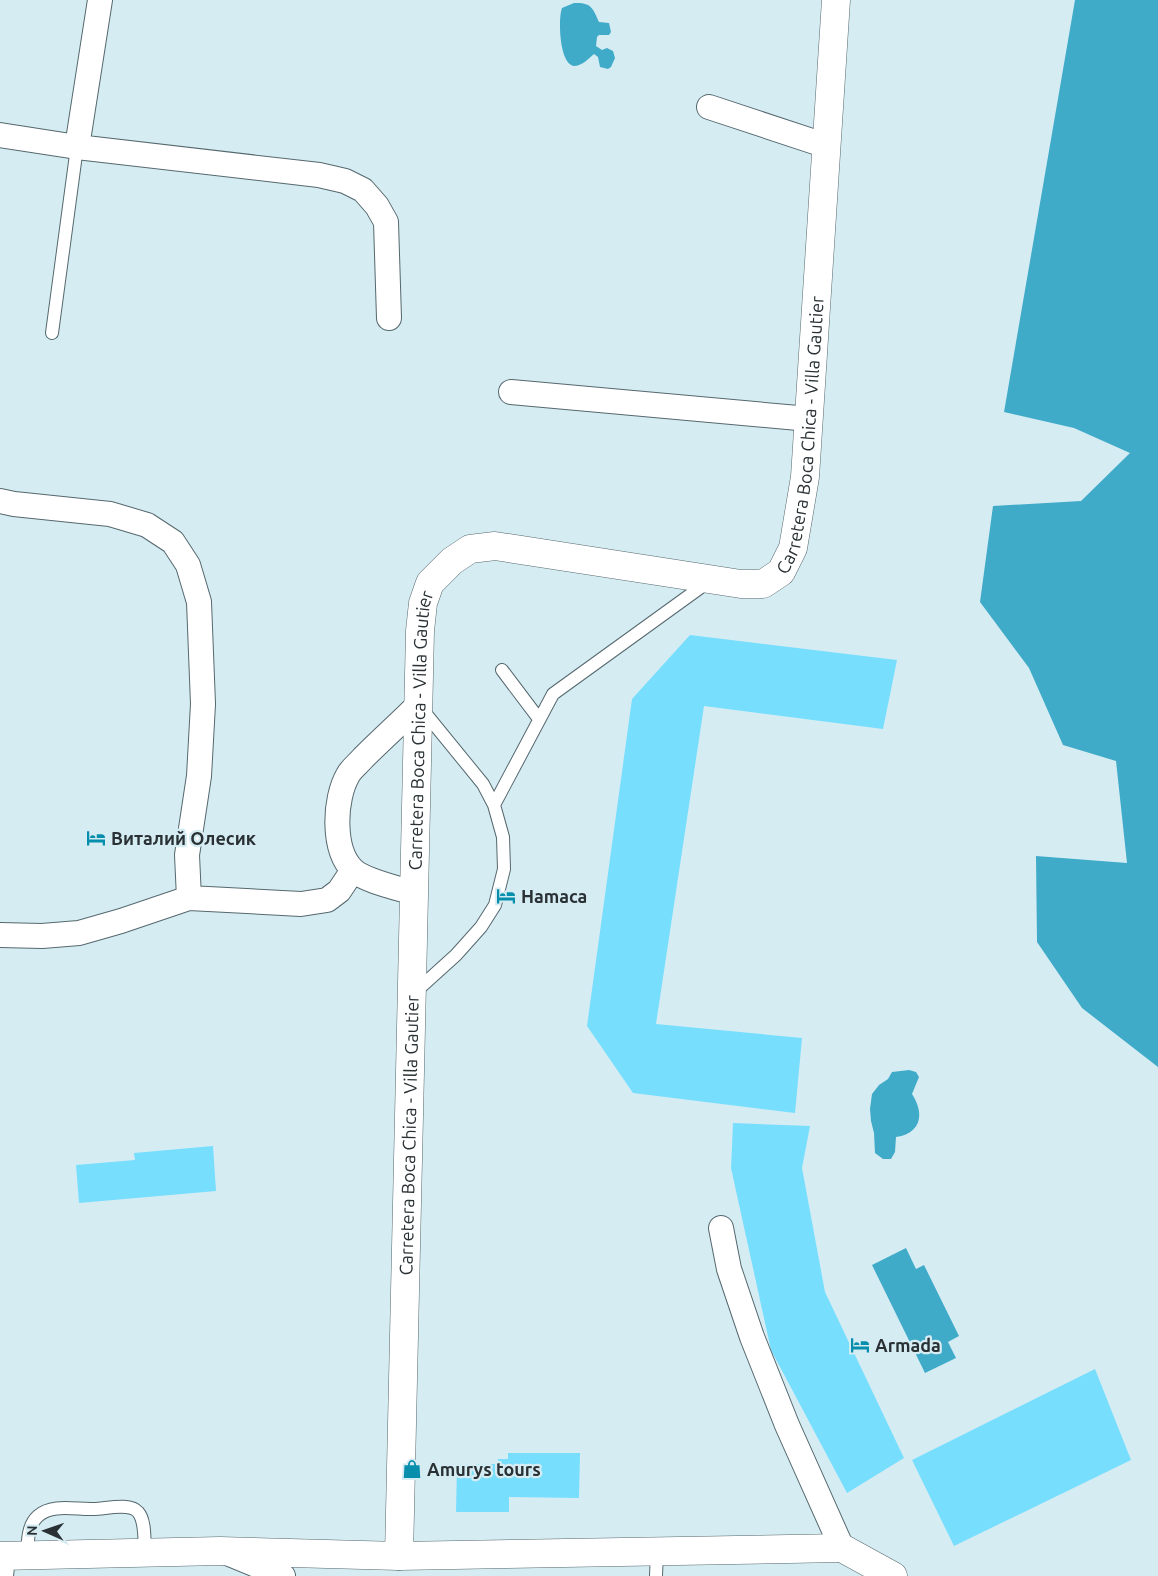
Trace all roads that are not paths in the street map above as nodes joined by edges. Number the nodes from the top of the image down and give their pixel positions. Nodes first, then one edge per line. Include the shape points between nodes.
1 (100, 0) edge
2 (836, 0) edge
3 (709, 107) dead end
4 (0, 135) edge
5 (827, 146) junction
6 (78, 147) junction
7 (389, 318) dead end
8 (52, 333) dead end
9 (511, 392) dead end
10 (809, 419) junction
11 (0, 500) edge
12 (712, 580) junction
13 (502, 670) dead end
14 (418, 705) junction
15 (539, 719) junction
16 (494, 805) junction
17 (353, 870) junction
18 (414, 893) junction
19 (189, 898) junction
20 (0, 936) edge
21 (412, 994) junction
22 (721, 1228) dead end
23 (842, 1548) junction
24 (220, 1551) junction
25 (145, 1552) junction
26 (399, 1556) junction
27 (8, 1561) edge
28 (657, 1564) edge
29 (283, 1576) edge
30 (849, 1576) edge
31 (893, 1576) edge

1 - 6 street
2 - 5 main road, Carretera Boca Chica - Villa Gautier
3 - 5 street
4 - 6 street
5 - 10 main road, Carretera Boca Chica - Villa Gautier
6 - 7 street via 319,175 345,181 363,190 386,222
6 - 8 lane
9 - 10 street
10 - 12 main road, Carretera Boca Chica - Villa Gautier via 806,477 800,513 793,548 781,572 763,584
11 - 19 street via 110,514 147,525 173,542 188,565 199,602 204,704 199,776 187,855
12 - 14 main road, Carretera Boca Chica - Villa Gautier via 495,546 470,549 452,561 430,583 423,603
12 - 15 lane via 553,694
13 - 15 lane
14 - 16 lane via 483,784
14 - 17 street via 348,775 340,797 337,824 340,849
14 - 18 main road, Carretera Boca Chica - Villa Gautier
15 - 16 lane
16 - 21 lane via 504,853 504,869 495,905 456,955
17 - 18 street via 371,880
17 - 19 street via 339,891 326,900 301,904
18 - 21 main road, Carretera Boca Chica - Villa Gautier
19 - 20 street via 79,933
21 - 26 main road, Carretera Boca Chica - Villa Gautier
22 - 23 street via 729,1269 752,1337
23 - 28 main road
23 - 30 main road
23 - 31 main road
24 - 25 main road
24 - 26 main road
24 - 29 street
25 - 27 main road
25 - 27 lane via 143,1524 134,1508 69,1507 39,1515
26 - 28 main road

